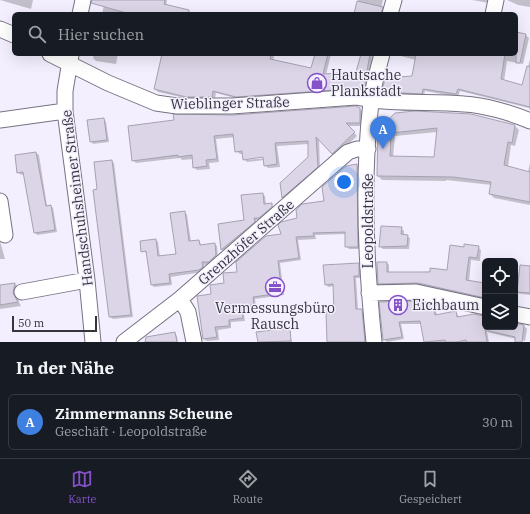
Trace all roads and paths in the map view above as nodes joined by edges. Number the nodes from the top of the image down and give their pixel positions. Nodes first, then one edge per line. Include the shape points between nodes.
1 (83, 0) edge
2 (394, 0) edge
3 (496, 0) edge
4 (80, 12) edge
5 (391, 12) edge
6 (493, 12) edge
7 (0, 29) edge
8 (12, 35) edge
9 (58, 56) edge
10 (382, 56) edge
11 (70, 59) edge
12 (371, 101) junction
13 (65, 111) junction
14 (0, 120) edge
15 (530, 121) edge
16 (368, 149) junction
17 (0, 201) edge
18 (4, 235) dead end
19 (87, 280) junction
20 (22, 292) dead end
21 (369, 293) junction
22 (180, 299) junction
23 (482, 306) edge
24 (518, 315) edge
25 (530, 317) edge
26 (93, 342) edge
27 (124, 342) edge
28 (194, 342) edge
29 (374, 342) edge

1 - 4 street
2 - 5 street
3 - 6 street
7 - 8 street
9 - 11 street, Wieblinger Straße
10 - 12 street, Leopoldstraße
11 - 12 street, Wieblinger Straße via 108,83 156,103 177,106 232,106 356,97
11 - 13 street, Handschuhsheimer Straße
12 - 15 street, Wieblinger Straße via 465,104 517,115
12 - 16 street, Leopoldstraße
13 - 14 street
13 - 19 street, Handschuhsheimer Straße
16 - 21 street, Leopoldstraße
16 - 22 street, Grenzhöfer Straße via 348,152
17 - 18 street
19 - 20 street
19 - 26 street, Handschuhsheimer Straße
21 - 23 street via 416,292
21 - 29 street, Leopoldstraße
22 - 27 street, Grenzhöfer Straße
22 - 28 street via 188,312
24 - 25 street

